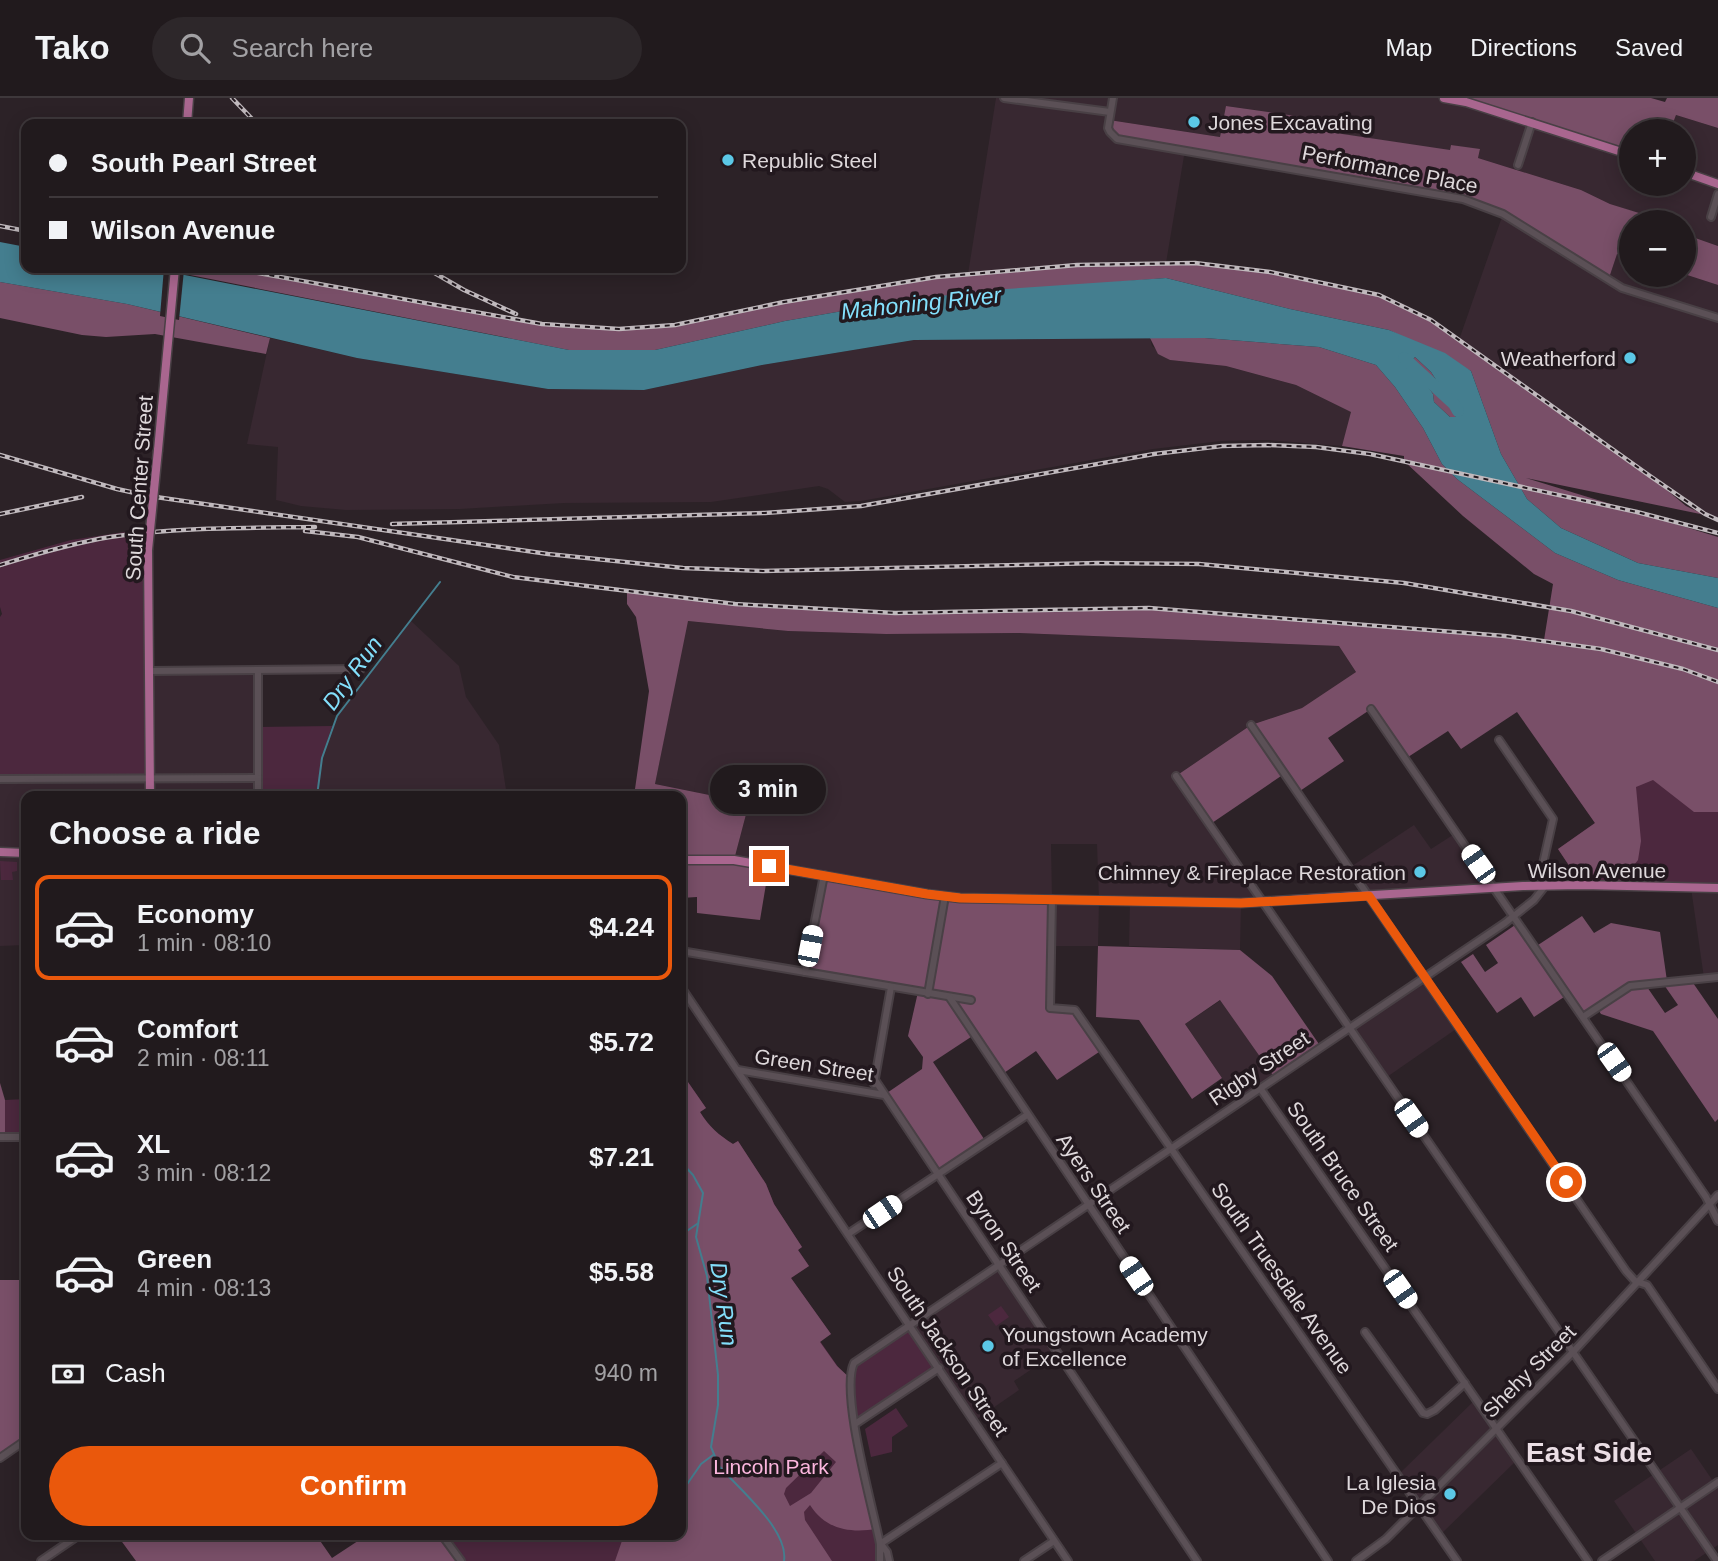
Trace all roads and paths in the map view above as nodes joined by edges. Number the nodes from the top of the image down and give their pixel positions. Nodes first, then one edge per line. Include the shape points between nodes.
1 (189, 98) edge
2 (1004, 98) edge
3 (1113, 98) edge
4 (1444, 98) edge
5 (1466, 100) edge
6 (1110, 112) junction
7 (187, 119) edge
8 (1532, 122) junction
9 (1619, 151) edge
10 (1518, 165) dead end
11 (1696, 176) edge
12 (1718, 184) edge
13 (1718, 194) edge
14 (1710, 217) dead end
15 (175, 273) edge
16 (1718, 318) edge
17 (361, 669) dead end
18 (258, 670) junction
19 (150, 671) junction
20 (1371, 709) dead end
21 (1251, 725) dead end
22 (1499, 740) dead end
23 (1176, 776) dead end
24 (150, 778) junction
25 (258, 778) junction
26 (0, 779) edge
27 (150, 791) edge
28 (258, 791) edge
29 (0, 852) edge
30 (21, 853) edge
31 (686, 860) edge
32 (824, 875) junction
33 (1545, 886) junction
34 (1494, 888) junction
35 (1718, 888) edge
36 (945, 896) junction
37 (1369, 896) junction
38 (1052, 899) junction
39 (1262, 902) junction
40 (1514, 916) junction
41 (686, 952) edge
42 (805, 972) junction
43 (1425, 977) junction
44 (1718, 977) edge
45 (891, 987) junction
46 (686, 994) edge
47 (928, 994) junction
48 (950, 998) junction
49 (689, 999) junction
50 (971, 1000) dead end
51 (686, 1001) edge
52 (1583, 1017) junction
53 (1348, 1029) junction
54 (737, 1070) junction
55 (875, 1080) junction
56 (1260, 1088) junction
57 (873, 1093) junction
58 (884, 1094) junction
59 (1027, 1115) junction
60 (0, 1137) edge
61 (21, 1137) edge
62 (1170, 1149) junction
63 (938, 1174) junction
64 (1718, 1195) edge
65 (1088, 1205) junction
66 (1709, 1205) junction
67 (1718, 1221) edge
68 (848, 1234) junction
69 (999, 1265) junction
70 (1639, 1282) junction
71 (909, 1325) junction
72 (1365, 1332) dead end
73 (1574, 1351) junction
74 (939, 1368) junction
75 (1465, 1383) junction
76 (1718, 1389) edge
77 (855, 1424) junction
78 (1497, 1428) junction
79 (21, 1443) edge
80 (0, 1458) edge
81 (1002, 1463) junction
82 (1718, 1482) edge
83 (1420, 1506) junction
84 (1681, 1507) junction
85 (72, 1540) edge
86 (446, 1540) edge
87 (1054, 1541) junction
88 (880, 1544) junction
89 (41, 1561) edge
90 (461, 1561) edge
91 (880, 1561) edge
92 (889, 1561) edge
93 (1024, 1561) edge
94 (1068, 1561) edge
95 (1197, 1561) edge
96 (1328, 1561) edge
97 (1356, 1561) edge
98 (1457, 1561) edge
99 (1588, 1561) edge
100 (1602, 1561) edge
101 (1717, 1561) edge

1 - 7 main road
2 - 6 street
3 - 6 street
4 - 5 main road
5 - 8 main road
6 - 16 street, Performance Place via 1110,132 1122,140 1475,202 1516,221 1609,282
8 - 9 main road
8 - 10 street
11 - 12 main road
13 - 14 street
15 - 19 main road, South Center Street, bridge via 148,550
17 - 18 street
18 - 19 street
18 - 25 street
19 - 24 main road, South Center Street
20 - 34 street
21 - 37 street
22 - 33 street via 1553,820 1542,868
23 - 39 street
24 - 25 street
24 - 26 street
24 - 27 main road, South Center Street
25 - 28 street
29 - 30 main road
31 - 32 main road, Wilson Avenue via 734,860
32 - 36 main road, Wilson Avenue
32 - 42 street
33 - 34 main road, Wilson Avenue
33 - 35 main road, Wilson Avenue
33 - 40 street, Rigby Street
34 - 37 main road, Wilson Avenue
34 - 40 street
36 - 38 main road, Wilson Avenue
36 - 47 street
37 - 39 main road, Wilson Avenue
37 - 43 street
38 - 39 main road, Wilson Avenue
38 - 62 street, South Truesdale Avenue via 1050,1008 1072,1009 1079,1016
39 - 53 street
40 - 43 street, Rigby Street
40 - 52 street
41 - 42 street
42 - 45 street
43 - 53 street, Rigby Street
43 - 70 street via 1626,1271
44 - 52 street via 1630,986
45 - 47 street
45 - 55 street
46 - 49 street, South Jackson Street
47 - 48 street
48 - 50 street
48 - 59 street, Ayers Street
49 - 51 street
49 - 54 street, South Jackson Street
52 - 66 street
53 - 56 street, Rigby Street
53 - 73 street
54 - 57 street, Green Street
54 - 68 street, South Jackson Street
55 - 57 street
55 - 58 street, Byron Street
56 - 62 street, Rigby Street
56 - 75 street, South Bruce Street
57 - 58 street, Green Street
58 - 63 street, Byron Street
59 - 63 street
59 - 65 street, Ayers Street
60 - 61 street
62 - 65 street, Rigby Street
62 - 83 street, South Truesdale Avenue
63 - 68 street
63 - 69 street, Byron Street
64 - 66 street, Shehy Street
65 - 69 street, Rigby Street
65 - 96 street, Ayers Street
66 - 67 street
66 - 70 street, Shehy Street
68 - 71 street, South Jackson Street
69 - 71 street, Rigby Street
69 - 95 street, Byron Street
70 - 73 street, Shehy Street
70 - 76 street via 1647,1285
71 - 74 street, South Jackson Street
71 - 77 street, Rigby Street via 852,1367
72 - 75 street via 1423,1413 1435,1410
73 - 78 street, Shehy Street
73 - 84 street
74 - 77 street
74 - 81 street, South Jackson Street
75 - 78 street, South Bruce Street
77 - 88 street
78 - 83 street, Shehy Street
78 - 99 street, South Bruce Street
79 - 80 street
81 - 87 street, South Jackson Street
81 - 88 street
82 - 84 street
83 - 97 street, Shehy Street
83 - 98 street, South Truesdale Avenue
84 - 100 street
84 - 101 street
85 - 89 street
86 - 90 street
87 - 93 street
87 - 94 street, South Jackson Street
88 - 91 street
88 - 92 street

